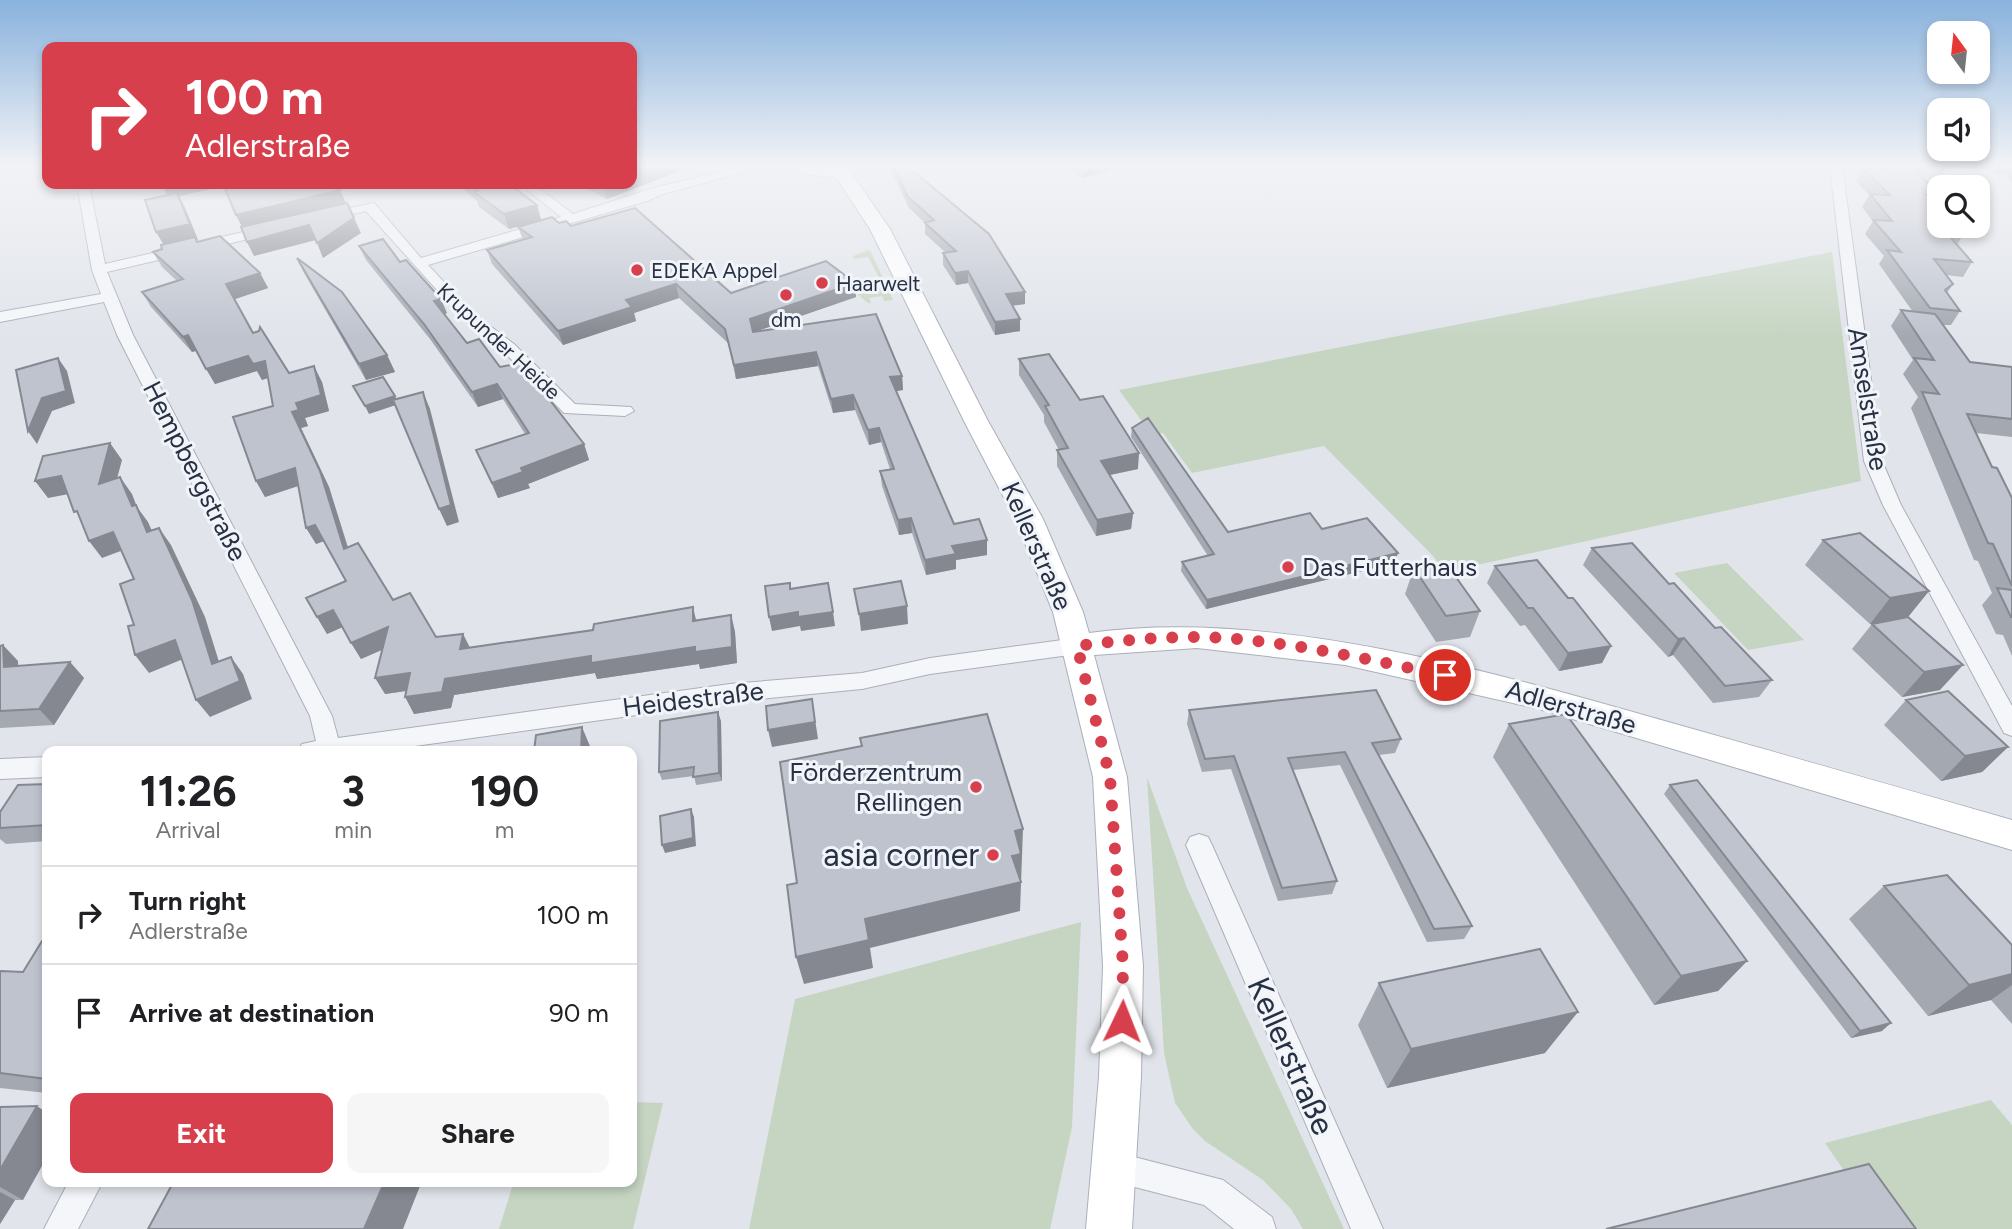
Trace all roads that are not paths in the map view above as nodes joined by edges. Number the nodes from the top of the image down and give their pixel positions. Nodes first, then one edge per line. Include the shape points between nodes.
1 (90, 223) edge
2 (384, 223) edge
3 (557, 223) edge
4 (877, 223) edge
5 (1843, 223) edge
6 (282, 227) edge
7 (418, 263) junction
8 (99, 270) junction
9 (108, 297) junction
10 (0, 317) edge
11 (625, 411) dead end
12 (1077, 646) junction
13 (2012, 727) edge
14 (323, 746) edge
15 (351, 746) edge
16 (42, 766) edge
17 (0, 769) edge
18 (2012, 835) edge
19 (1199, 845) dead end
20 (1115, 1168) junction
21 (84, 1187) edge
22 (60, 1229) edge
23 (1109, 1229) edge
24 (1260, 1229) edge
25 (1367, 1229) edge

1 - 8 street, Hempbergstraße
2 - 7 street, Krupunder Heide
3 - 7 street, Krupunder Heide
4 - 12 main road, Kellerstraße via 1030,519
5 - 13 street, Amselstraße via 1873,461 1892,505
6 - 8 street
7 - 11 street, Krupunder Heide via 468,316 508,347 570,409
8 - 9 street, Hempbergstraße
9 - 10 street
9 - 14 street, Hempbergstraße via 321,716
12 - 15 street, Heidestraße via 930,666 862,681 730,692
12 - 18 main road, Adlerstraße via 1197,637 1345,654 1539,697
12 - 20 main road, Kellerstraße via 1110,777 1113,818 1123,966
16 - 17 street
19 - 25 street, Kellerstraße
20 - 23 main road, Kellerstraße
20 - 24 street via 1212,1191
21 - 22 street

